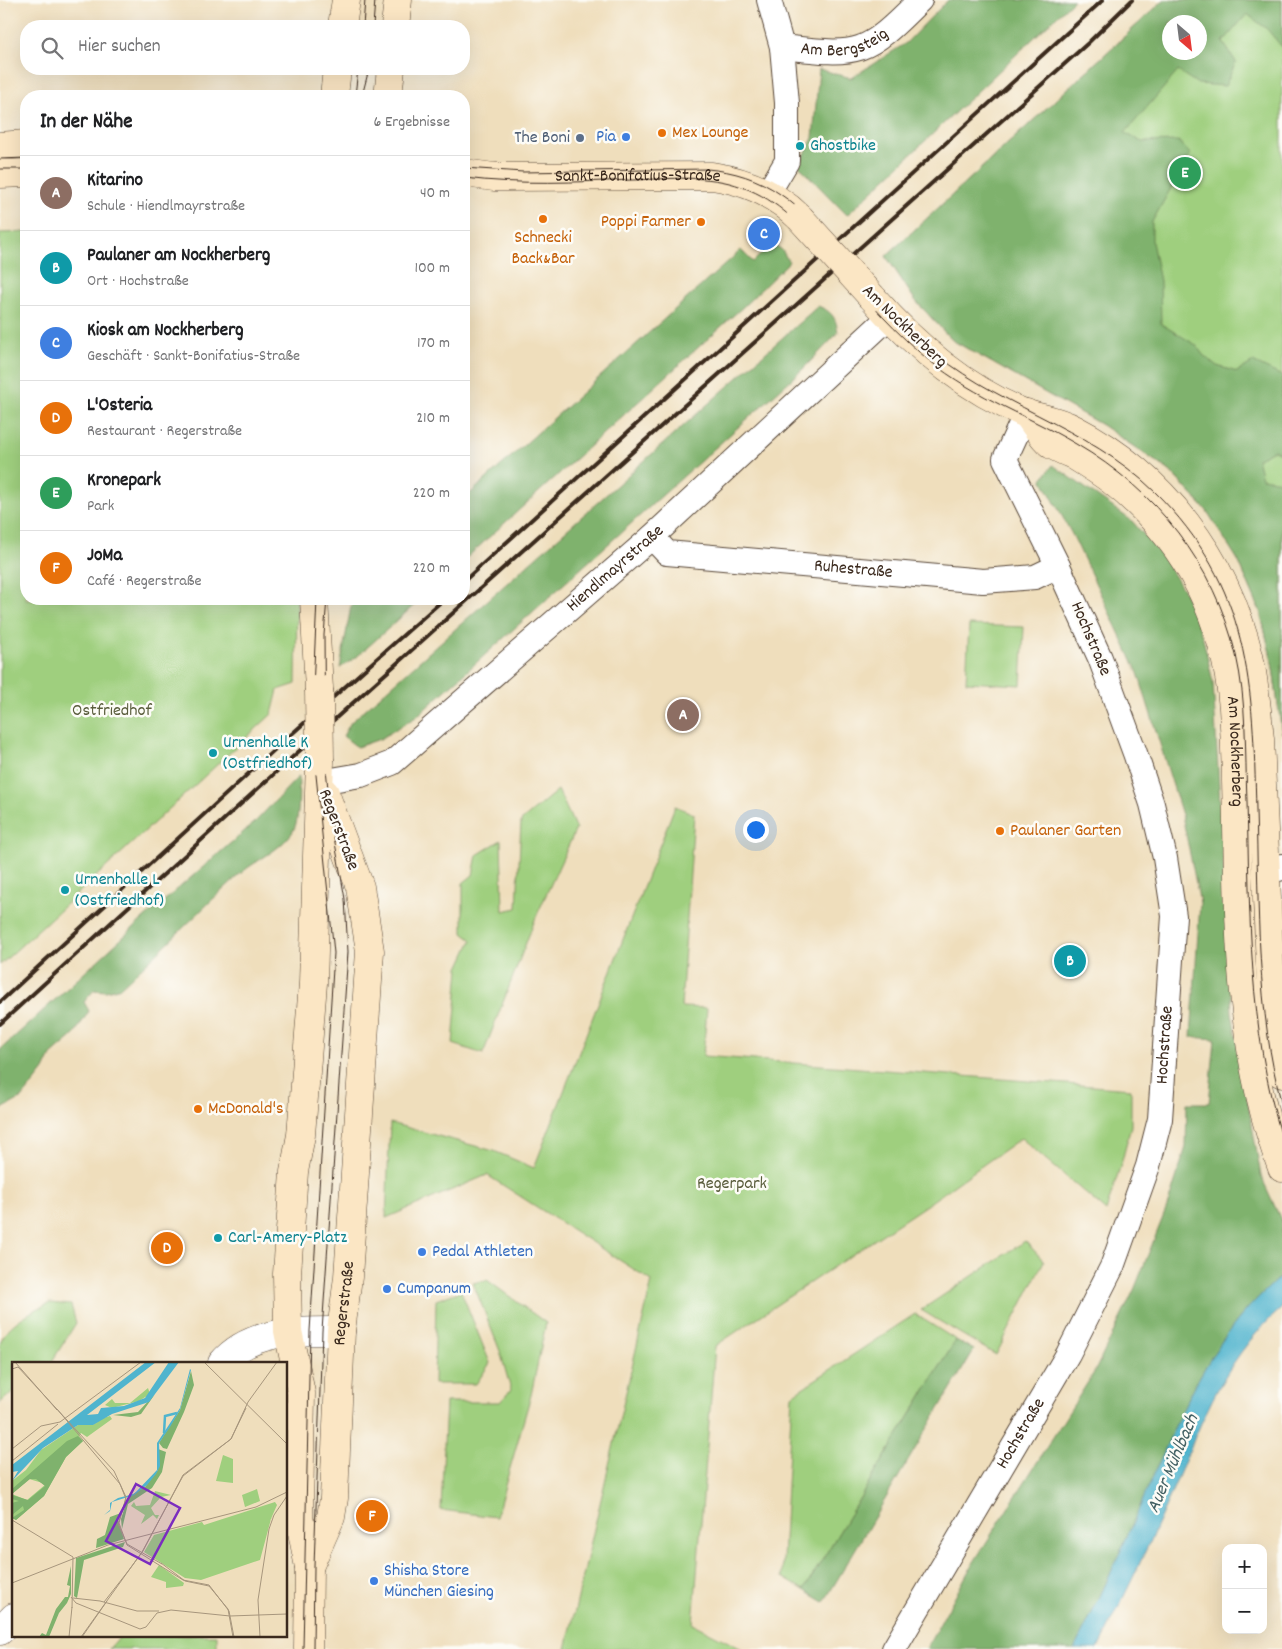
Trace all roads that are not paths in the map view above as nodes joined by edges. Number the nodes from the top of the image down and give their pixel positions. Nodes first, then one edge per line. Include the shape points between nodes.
1 (346, 0) edge
2 (398, 0) edge
3 (769, 0) edge
4 (920, 0) edge
5 (343, 20) edge
6 (396, 20) edge
7 (782, 48) junction
8 (336, 75) edge
9 (390, 75) edge
10 (335, 90) edge
11 (389, 90) edge
12 (20, 144) edge
13 (0, 146) edge
14 (20, 173) edge
15 (0, 174) edge
16 (470, 174) edge
17 (768, 193) junction
18 (800, 218) joint
19 (881, 307) junction
20 (1026, 413) junction
21 (652, 537) junction
22 (1058, 566) junction
23 (314, 605) edge
24 (329, 605) edge
25 (318, 680) junction
26 (320, 772) junction
27 (1274, 868) edge
28 (1282, 1074) edge
29 (1282, 1168) edge
30 (288, 1331) junction
31 (341, 1331) junction
32 (223, 1362) edge
33 (309, 1567) junction
34 (12, 1619) edge
35 (0, 1631) edge
36 (308, 1649) edge
37 (894, 1649) edge

1 - 5 main road
2 - 6 main road
3 - 7 street
4 - 7 street, Am Bergsteig via 870,45 850,52
7 - 17 street via 787,103 787,161
8 - 10 main road
9 - 11 main road
12 - 13 main road
14 - 15 main road
16 - 17 main road, Sankt-Bonifatius-Straße via 504,177 699,175 738,181
17 - 18 main road, Sankt-Bonifatius-Straße
18 - 19 main road, Am Nockherberg, bridge
19 - 20 main road, Am Nockherberg via 944,367 979,390
19 - 21 street, Hiendlmayrstraße
20 - 22 street, Hochstraße via 1005,459
20 - 27 main road, Am Nockherberg via 1075,429 1144,476 1187,523 1220,576 1237,615 1253,675
20 - 29 main road, Am Nockherberg via 1051,445 1072,454 1110,479 1159,524 1189,567 1216,622 1230,677 1233,708 1241,944 1248,1035 1257,1087
21 - 22 street, Ruhestraße via 667,553 974,580 1035,577
21 - 26 street, Hiendlmayrstraße via 392,763 361,775
22 - 37 street, Hochstraße via 1100,658 1135,753 1165,858 1174,916 1160,1119 1112,1267 1068,1354
23 - 25 main road
24 - 25 main road
25 - 26 main road, bridge
26 - 30 main road, Regerstraße via 313,983 302,1135 294,1172 287,1274
26 - 31 main road, Regerstraße via 360,887 370,951 349,1268
27 - 28 main road, Am Nockherberg via 1272,1012
30 - 31 street
30 - 32 street via 242,1344
30 - 33 main road, Regerstraße via 301,1393 299,1517
31 - 33 main road, Regerstraße via 334,1498 331,1517
33 - 36 main road, Regerstraße
34 - 35 street

